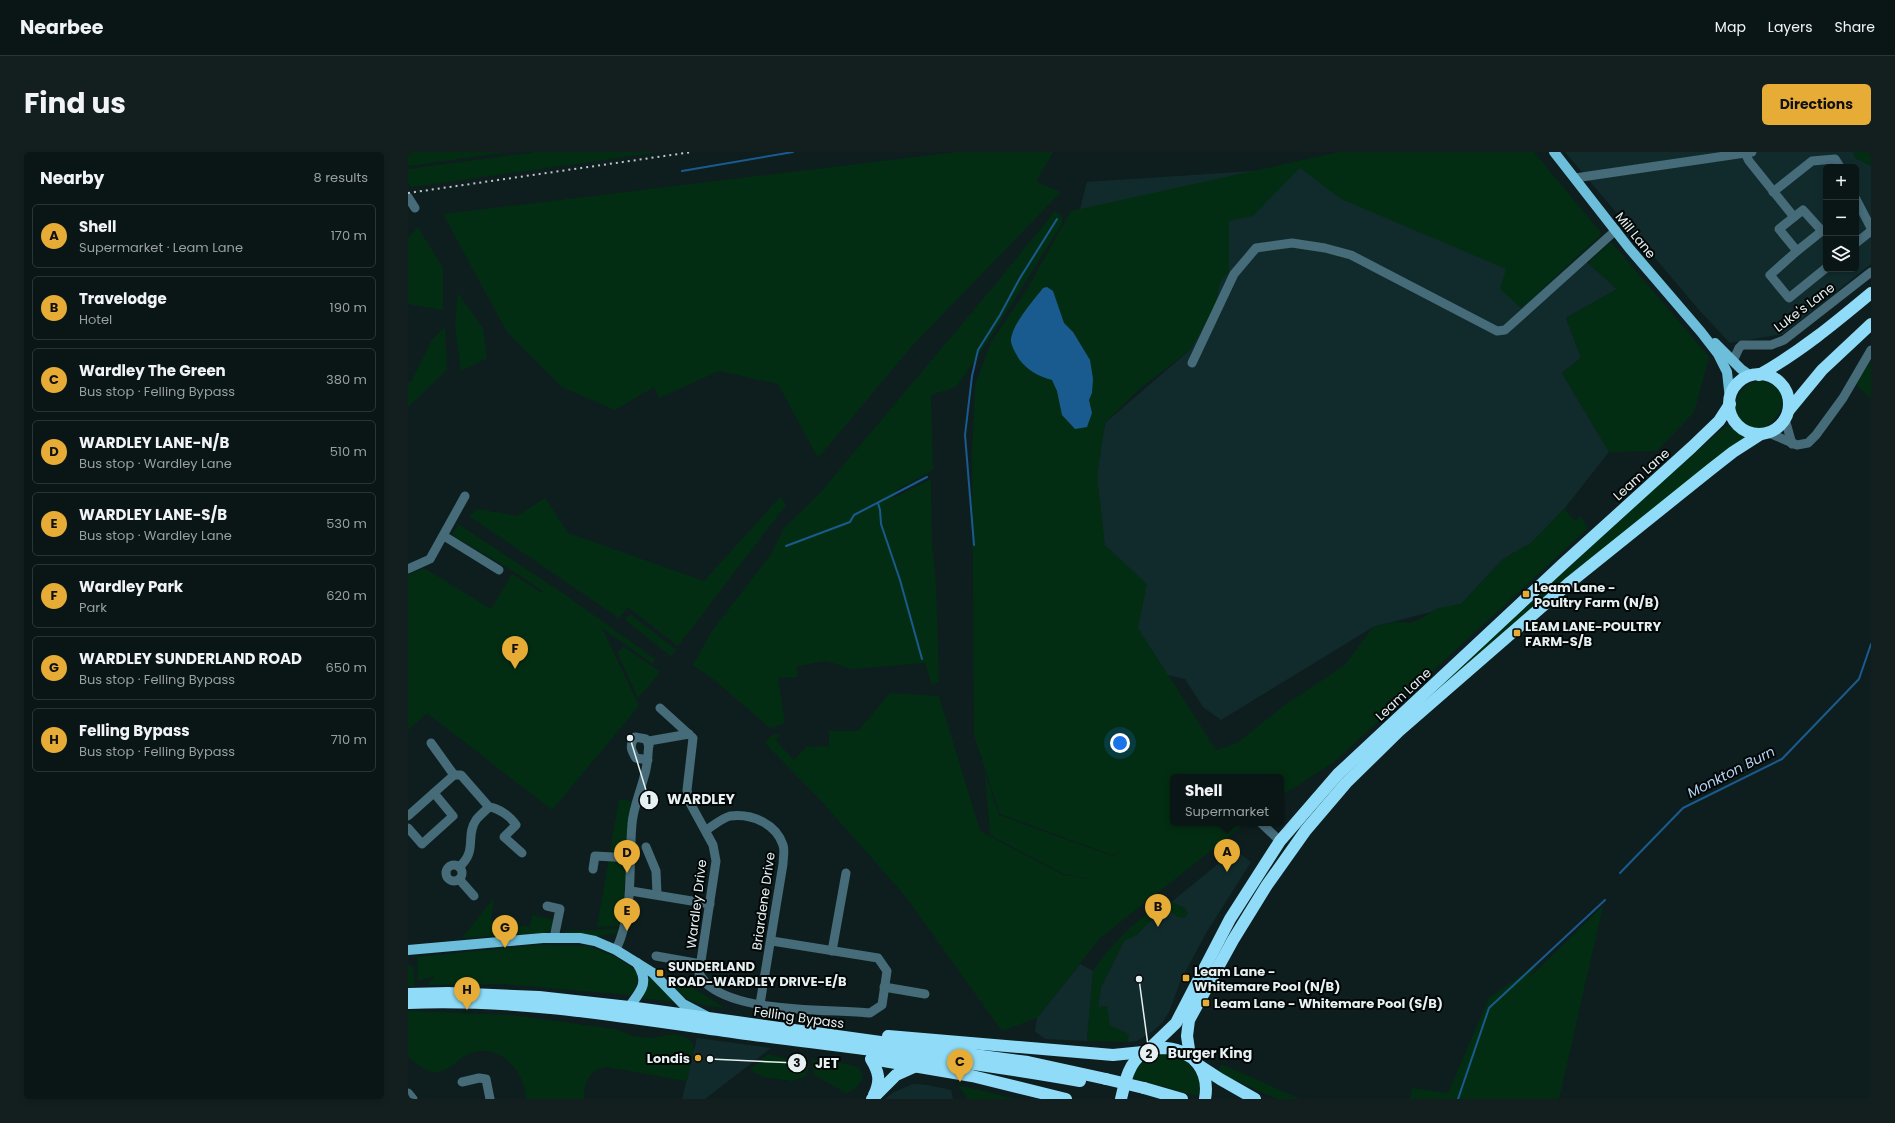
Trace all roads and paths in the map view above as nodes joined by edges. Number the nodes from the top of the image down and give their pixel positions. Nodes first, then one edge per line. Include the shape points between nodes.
1 (1554, 152) edge
2 (1678, 152) edge
3 (1748, 153) edge
4 (1680, 162) junction
5 (1838, 164) edge
6 (1575, 178) junction
7 (1773, 192) junction
8 (408, 197) edge
9 (1859, 206) edge
10 (415, 208) dead end
11 (1794, 217) junction
12 (1871, 228) edge
13 (1823, 229) edge
14 (1616, 230) junction
15 (1823, 231) edge
16 (1871, 231) edge
17 (1859, 241) edge
18 (1797, 251) junction
19 (1823, 270) edge
20 (1871, 272) edge
21 (1871, 293) edge
22 (1871, 324) edge
23 (1701, 332) junction
24 (1871, 350) edge
25 (1733, 361) junction
26 (1192, 363) dead end
27 (1755, 375) junction
28 (1730, 401) junction
29 (1787, 412) junction
30 (1765, 433) junction
31 (1792, 444) junction
32 (465, 496) dead end
33 (444, 536) junction
34 (408, 569) edge
35 (499, 570) dead end
36 (660, 708) dead end
37 (689, 734) junction
38 (431, 744) dead end
39 (649, 746) junction
40 (648, 760) junction
41 (454, 775) junction
42 (434, 793) junction
43 (490, 807) junction
44 (408, 816) edge
45 (1264, 826) edge
46 (408, 828) edge
47 (706, 830) junction
48 (1280, 841) junction
49 (646, 848) dead end
50 (522, 853) dead end
51 (631, 858) junction
52 (459, 867) junction
53 (593, 869) dead end
54 (846, 873) dead end
55 (459, 879) junction
56 (631, 891) junction
57 (657, 894) junction
58 (474, 896) dead end
59 (710, 904) junction
60 (547, 906) dead end
61 (554, 938) junction
62 (772, 941) junction
63 (408, 950) edge
64 (616, 950) junction
65 (832, 951) junction
66 (656, 956) dead end
67 (637, 963) junction
68 (701, 964) junction
69 (884, 987) junction
70 (408, 994) edge
71 (926, 994) dead end
72 (408, 1003) edge
73 (760, 1004) junction
74 (629, 1007) junction
75 (713, 1019) junction
76 (835, 1036) junction
77 (792, 1040) junction
78 (1146, 1051) junction
79 (1190, 1056) junction
80 (871, 1059) junction
81 (916, 1066) junction
82 (1200, 1066) junction
83 (1059, 1073) junction
84 (462, 1082) dead end
85 (408, 1093) edge
86 (1146, 1094) edge
87 (412, 1099) edge
88 (490, 1099) edge
89 (872, 1099) edge
90 (1065, 1099) edge
91 (1122, 1099) edge
92 (1182, 1099) edge
93 (1205, 1099) edge
94 (1255, 1099) edge

1 - 6 main road, Mill Lane
2 - 4 street
3 - 4 street
3 - 7 street via 1749,161
4 - 6 street
5 - 7 street via 1835,159 1812,161
6 - 14 main road, Mill Lane
7 - 11 street
8 - 10 street
9 - 12 street
11 - 13 street via 1806,207
11 - 18 street via 1779,229
14 - 23 main road, Mill Lane
14 - 26 street via 1505,330 1497,331 1351,255 1292,243 1256,248 1234,274
15 - 18 street
16 - 17 street
18 - 19 street via 1770,275 1789,298
20 - 25 street, Luke's Lane via 1784,340 1771,345 1742,345
21 - 27 highway, Leam Lane via 1786,360
22 - 29 highway, Leam Lane via 1796,391
23 - 25 main road, Mill Lane
23 - 28 main road, Mill Lane via 1727,372
24 - 31 street via 1843,398 1816,435 1808,443
25 - 27 main road, Mill Lane
27 - 28 highway, Leam Lane via 1735,387
27 - 29 highway via 1766,375 1779,382 1784,388
28 - 30 highway via 1731,414 1739,426 1749,433
28 - 48 highway, Leam Lane via 1720,421 1338,774
29 - 30 highway, Leam Lane via 1778,427
29 - 31 street
30 - 31 street
30 - 79 highway, Leam Lane via 1727,456 1568,584 1399,731 1346,783 1306,830 1267,885 1233,940 1189,1020 1187,1036
32 - 33 street
33 - 34 street via 430,559
33 - 35 street
36 - 37 street
37 - 39 street via 649,741
37 - 47 street, Wardley Drive via 693,738 687,790 690,804
38 - 41 street
39 - 40 street
39 - 40 street via 646,739 641,737 635,737 631,743 631,751 636,758
40 - 51 street via 632,823
41 - 42 street
41 - 43 street via 465,779
42 - 44 street
42 - 46 street via 453,816 422,844
43 - 50 street via 512,819 516,825 504,837
43 - 52 street via 473,825 470,854
45 - 48 street
47 - 59 street, Wardley Drive via 716,860
47 - 62 street, Briardene Drive via 729,816 749,817 768,824 778,835 784,847
48 - 78 highway, Leam Lane via 1230,919 1176,1023
49 - 57 street via 656,871
51 - 53 street via 595,856
51 - 56 street
52 - 55 street
52 - 55 street via 451,865 446,872 450,879
54 - 65 street
55 - 58 street
56 - 57 street
56 - 64 street via 622,938
57 - 59 street
59 - 68 street, Wardley Drive
60 - 61 street via 560,909
61 - 63 main road
61 - 64 main road via 587,939
62 - 65 street, Wardley Drive
62 - 73 street, Briardene Drive
64 - 67 main road
65 - 69 street, Wardley Drive via 878,958 887,971
66 - 68 street
67 - 74 main road via 644,982 642,990
67 - 75 main road via 653,973 683,1004
68 - 73 street, Wardley Drive via 699,974 708,986 738,1000
69 - 71 street
69 - 73 street, Wardley Drive via 882,1005 870,1013
70 - 74 highway, Felling Bypass via 502,994
72 - 77 highway, Felling Bypass via 469,1003 546,1008
74 - 75 highway, Felling Bypass
75 - 76 highway, Felling Bypass
76 - 78 highway via 903,1036 1113,1055
76 - 83 highway, Felling Bypass via 989,1057
77 - 80 highway via 822,1050
77 - 83 highway, Felling Bypass via 996,1068
78 - 79 highway via 1170,1049
78 - 91 highway, Leam Lane via 1132,1064
79 - 82 highway
80 - 81 highway
80 - 89 highway via 879,1073
81 - 89 highway via 896,1075
81 - 90 highway via 1007,1084
82 - 93 highway via 1205,1078
82 - 94 highway
83 - 86 highway, Felling Bypass, bridge
84 - 88 street via 486,1079
85 - 87 street
86 - 92 highway, Felling Bypass

